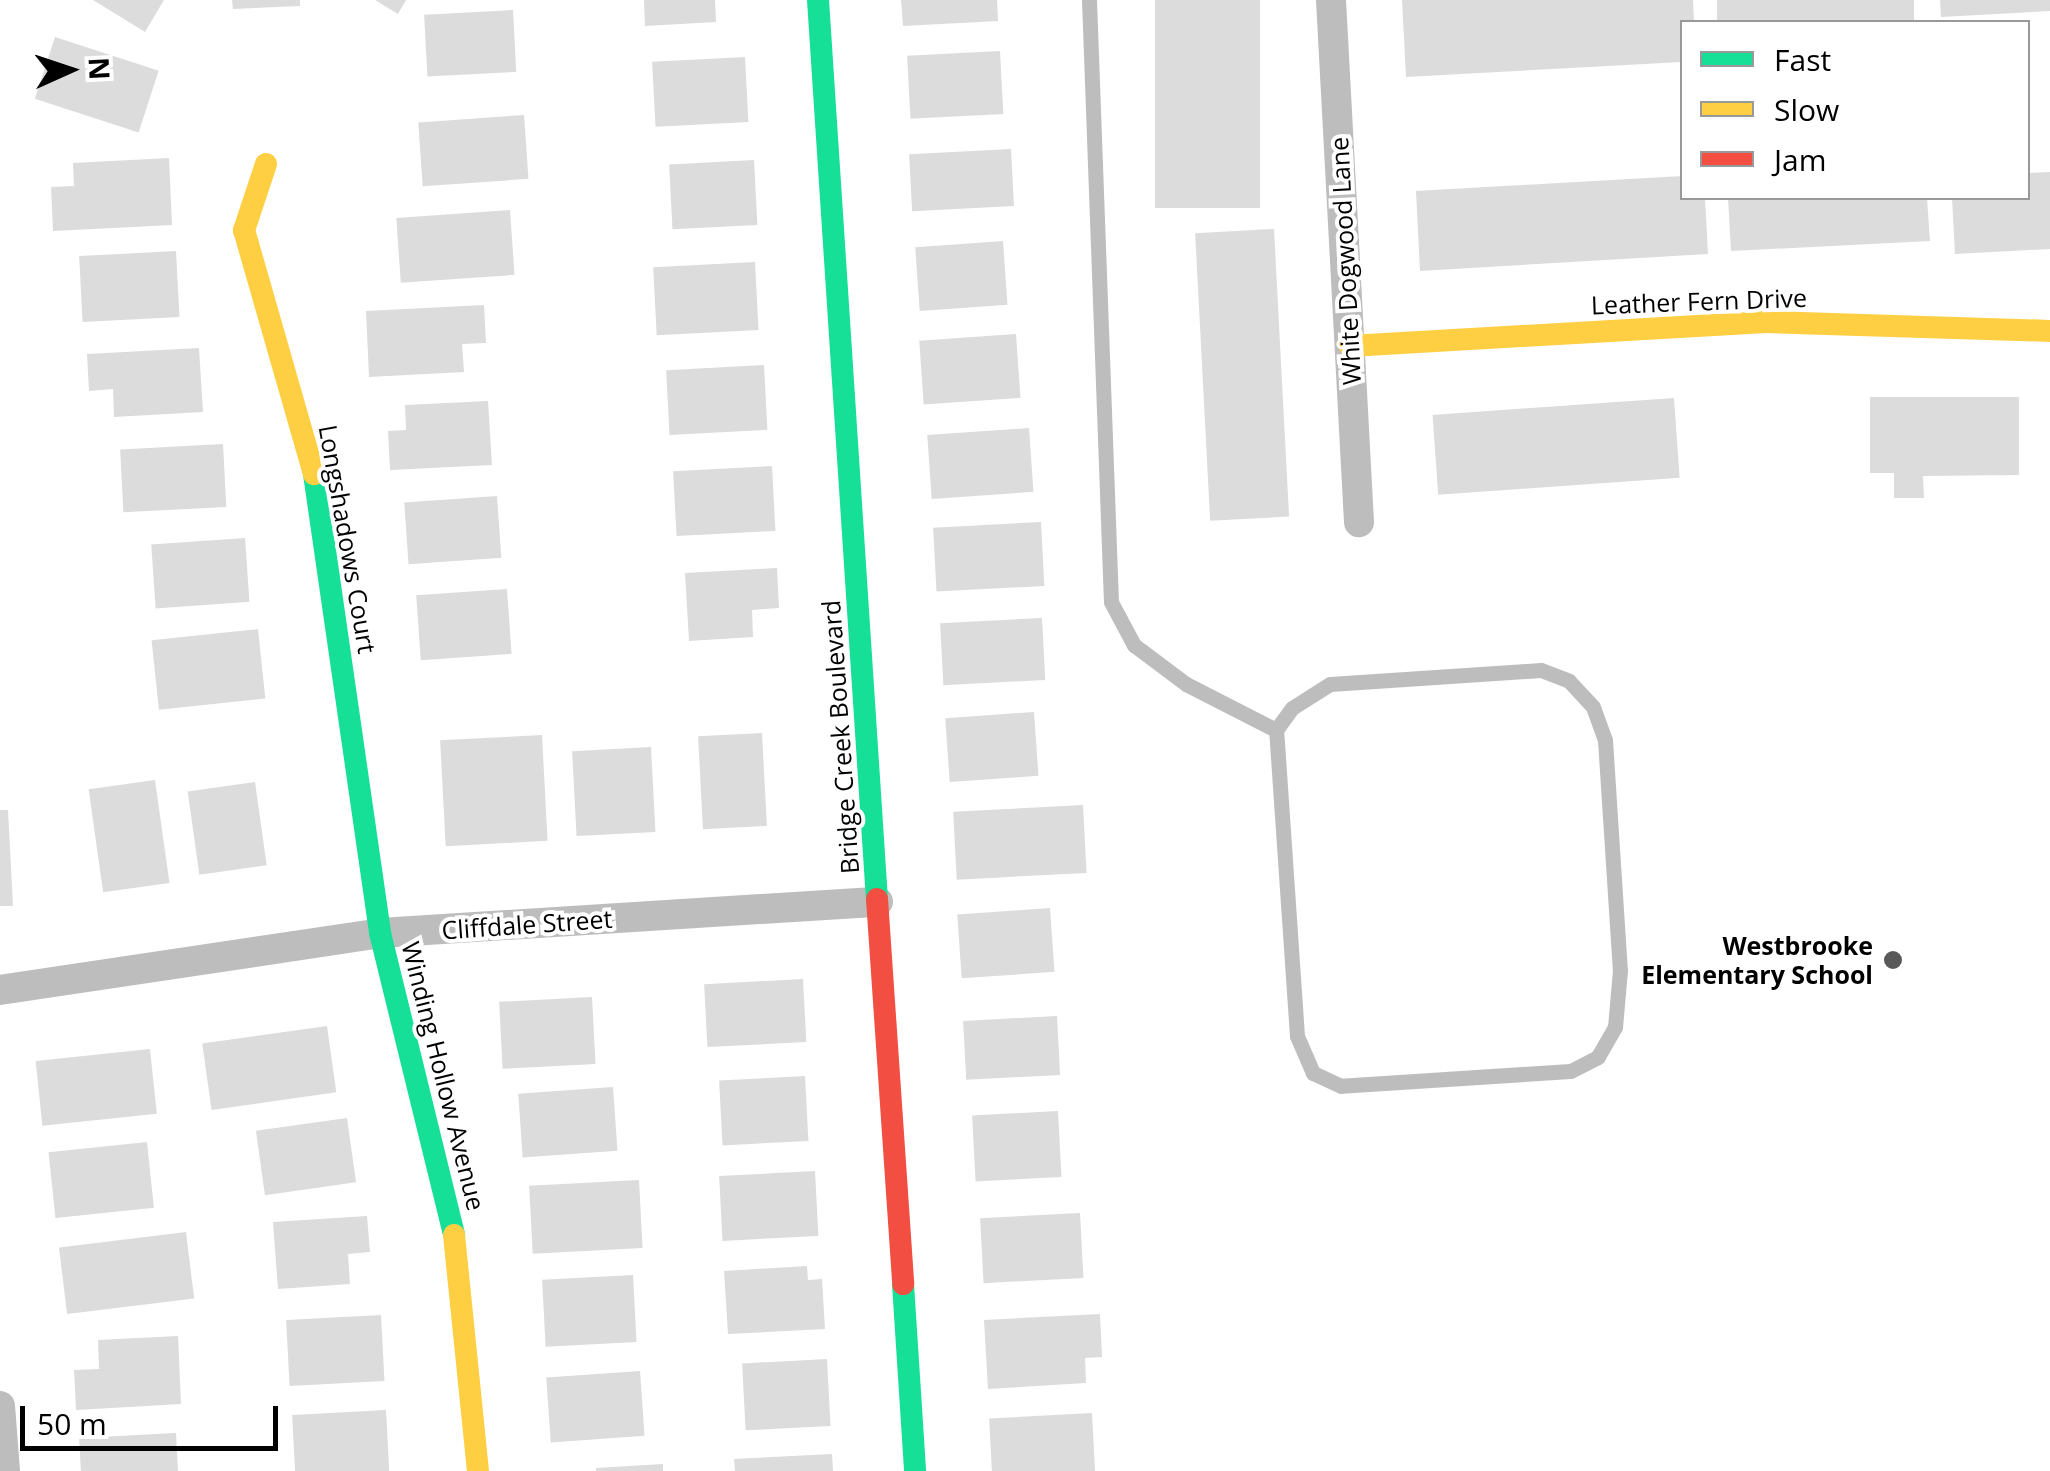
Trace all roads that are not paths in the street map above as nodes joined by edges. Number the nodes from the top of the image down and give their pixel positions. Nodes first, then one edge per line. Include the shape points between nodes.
1 (818, 0) edge
2 (1089, 0) edge
3 (1331, 0) edge
4 (266, 164) dead end
5 (2050, 331) edge
6 (1350, 346) junction
7 (1359, 522) dead end
8 (1276, 730) junction
9 (878, 902) junction
10 (380, 934) junction
11 (0, 990) edge
12 (0, 1406) edge
13 (5, 1471) edge
14 (478, 1471) edge
15 (915, 1471) edge

1 - 9 street, Bridge Creek Boulevard
2 - 8 lane via 1111,602 1134,645 1186,684
3 - 6 street, White Dogwood Lane
4 - 10 street, Longshadows Court via 244,230 313,466
5 - 6 street, Leather Fern Drive via 1766,322
6 - 7 street, White Dogwood Lane
8 - 8 lane via 1297,1036 1313,1073 1342,1086 1570,1071 1598,1057 1615,1027 1620,970 1605,740 1593,707 1569,680 1541,670 1330,684 1292,708
9 - 10 street, Cliffdale Street
9 - 15 street, Bridge Creek Boulevard
10 - 11 street, Cliffdale Street
10 - 14 street, Winding Hollow Avenue via 451,1201
12 - 13 street

